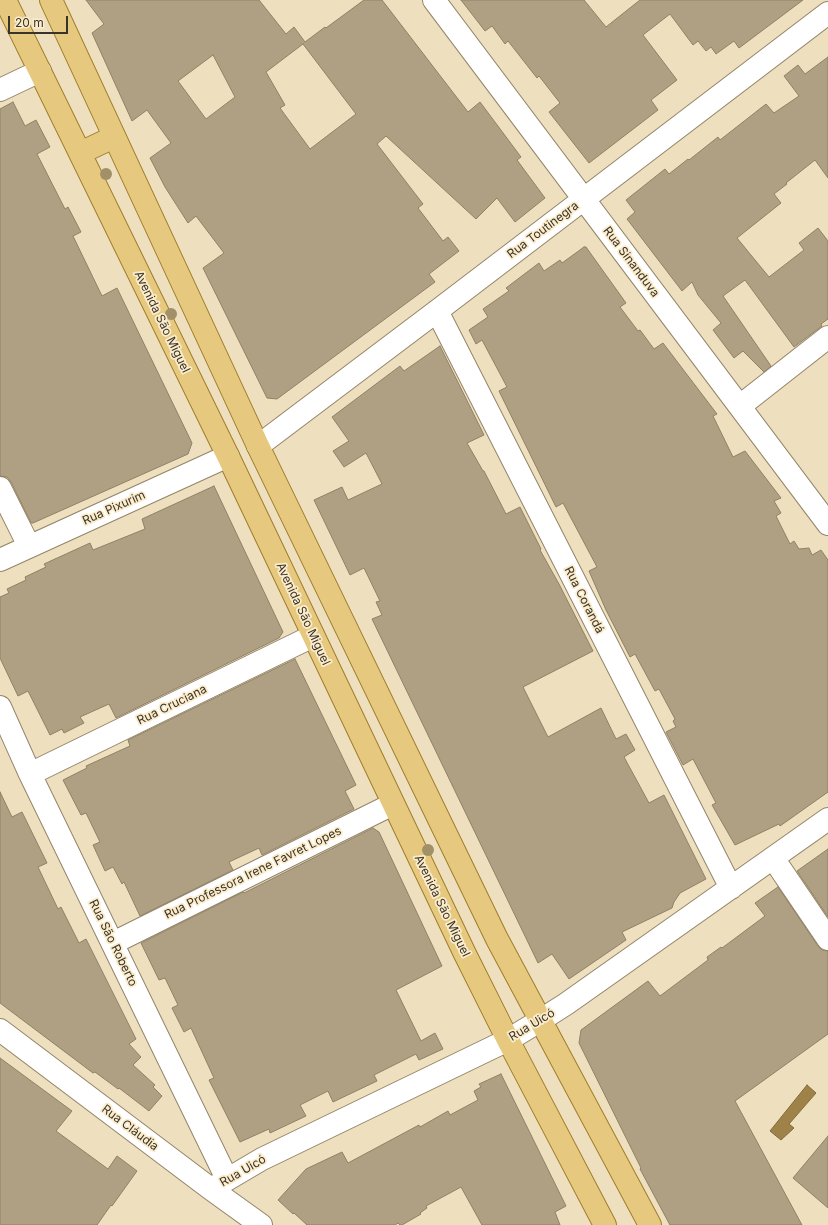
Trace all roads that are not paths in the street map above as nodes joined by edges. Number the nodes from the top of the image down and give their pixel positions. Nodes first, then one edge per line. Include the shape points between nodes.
1 (5, 0) edge
2 (434, 0) edge
3 (54, 2) edge
4 (828, 13) edge
5 (40, 71) junction
6 (0, 90) edge
7 (114, 137) junction
8 (80, 153) junction
9 (584, 199) junction
10 (437, 311) junction
11 (828, 337) edge
12 (740, 406) junction
13 (258, 446) junction
14 (228, 456) junction
15 (0, 488) edge
16 (828, 524) edge
17 (29, 546) junction
18 (0, 560) edge
19 (313, 636) junction
20 (0, 707) edge
21 (30, 774) junction
22 (393, 804) junction
23 (828, 819) edge
24 (773, 858) junction
25 (730, 888) junction
26 (828, 939) edge
27 (113, 943) junction
28 (541, 1020) junction
29 (0, 1030) edge
30 (508, 1040) junction
31 (219, 1184) junction
32 (261, 1225) edge
33 (605, 1225) edge
34 (650, 1225) edge

1 - 5 main road, Avenida São Miguel
2 - 9 street, Rua Sinanduva
3 - 7 main road
4 - 9 street, Rua Toutinegra
5 - 6 street
5 - 8 main road, Avenida São Miguel
7 - 8 main road
7 - 13 main road
8 - 14 main road, Avenida São Miguel
9 - 10 street, Rua Toutinegra
9 - 12 street, Rua Sinanduva
10 - 13 street, Rua Toutinegra
10 - 25 street, Rua Corandá
11 - 12 street
12 - 16 street, Rua Sinanduva
13 - 28 main road via 497,939
14 - 17 street, Rua Pixurim
14 - 19 main road, Avenida São Miguel
15 - 17 street
17 - 18 street, Rua Pixurim
19 - 21 street, Rua Cruciana
19 - 22 main road, Avenida São Miguel
20 - 21 street, Rua São Roberto
21 - 27 street, Rua São Roberto
22 - 27 street, Rua Professora Irene Favret Lopes
22 - 30 main road, Avenida São Miguel
23 - 24 street, Rua Uicó
24 - 25 street, Rua Uicó
24 - 26 street
25 - 28 street, Rua Uicó
27 - 31 street, Rua São Roberto
28 - 30 street, Rua Uicó
28 - 34 main road
29 - 31 street, Rua Cláudia
30 - 31 street, Rua Uicó via 262,1159
30 - 33 main road, Avenida São Miguel
31 - 32 street, Rua Cláudia

